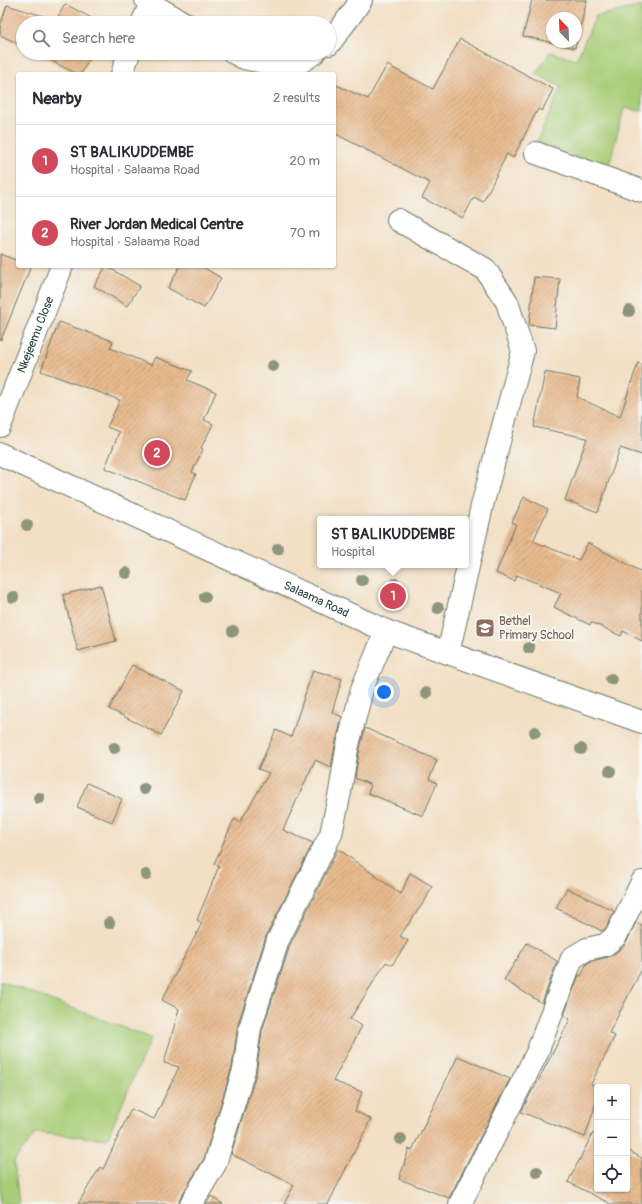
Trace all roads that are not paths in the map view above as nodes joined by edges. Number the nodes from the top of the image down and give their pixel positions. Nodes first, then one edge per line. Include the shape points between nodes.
1 (361, 0) edge
2 (146, 9) edge
3 (165, 16) edge
4 (336, 35) edge
5 (127, 60) edge
6 (253, 60) edge
7 (304, 60) edge
8 (123, 72) edge
9 (536, 153) dead end
10 (642, 191) edge
11 (398, 220) dead end
12 (61, 268) edge
13 (0, 426) edge
14 (0, 454) edge
15 (469, 562) edge
16 (468, 568) edge
17 (386, 631) junction
18 (448, 653) junction
19 (642, 722) edge
20 (642, 882) edge
21 (191, 1204) edge
22 (460, 1204) edge

1 - 4 street
2 - 3 street
5 - 8 street
6 - 7 street via 272,64
9 - 10 street
11 - 15 street via 485,269 507,302 523,351
12 - 13 street, Nkejeemu Close
14 - 17 street, Salaama Road
16 - 18 street
17 - 18 street, Salaama Road
17 - 21 street via 360,696 347,749 332,834 278,940 250,1028 244,1070 215,1164
18 - 19 street, Salaama Road
20 - 22 street via 616,936 605,945 587,949 572,958 537,1053

